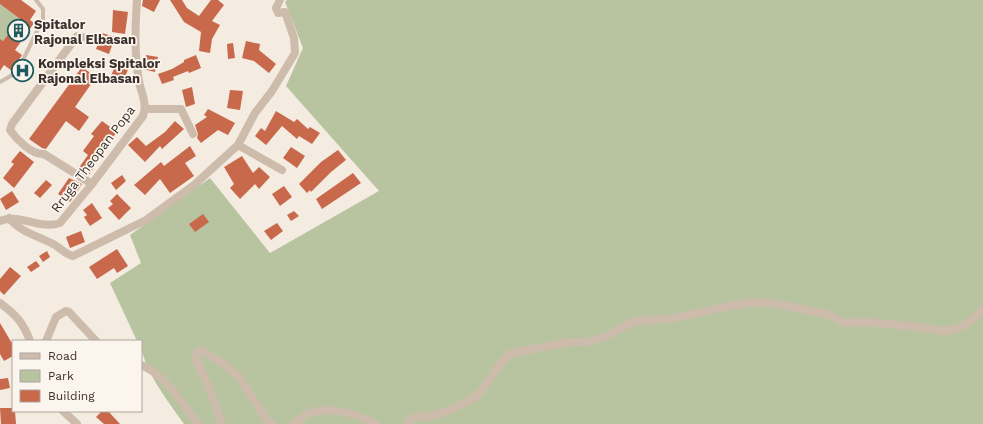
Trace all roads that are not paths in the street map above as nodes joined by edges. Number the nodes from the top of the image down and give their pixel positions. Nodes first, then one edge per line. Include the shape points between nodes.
1 (36, 0) edge
2 (137, 0) edge
3 (280, 0) edge
4 (91, 38) dead end
5 (0, 82) edge
6 (145, 109) junction
7 (193, 134) dead end
8 (238, 145) junction
9 (282, 170) dead end
10 (92, 184) junction
11 (9, 218) junction
12 (0, 221) edge
13 (0, 303) edge
14 (983, 310) edge
15 (30, 340) edge
16 (46, 340) edge
17 (95, 340) edge
18 (142, 365) edge
19 (64, 412) edge
20 (76, 424) edge
21 (198, 424) edge
22 (222, 424) edge
23 (273, 424) edge
24 (293, 424) edge
25 (376, 424) edge
26 (408, 424) edge

1 - 5 lane via 42,9 43,19 19,68
2 - 6 street, Rruga Theopan Popa via 135,42 138,78
3 - 8 street via 276,8 278,13 285,12 290,20 295,53 251,119
4 - 10 street via 77,36 10,130 38,154 44,154
6 - 7 street via 180,109
6 - 10 street, Rruga Theopan Popa
8 - 9 street
8 - 11 street via 206,175 152,216 80,254 67,255 55,245 21,230
10 - 11 street, Rruga Theopan Popa via 60,223 36,224
11 - 12 street
13 - 15 street via 18,316
14 - 26 street via 957,329 944,331 865,322 843,323 830,315 757,302 674,318 632,322 590,342 569,342 512,353 498,365 488,382 473,398 444,412 412,417
16 - 17 street via 56,317 66,311
18 - 21 street via 163,379
19 - 20 street
22 - 23 street via 208,385 194,358 201,350 227,366 239,377 268,422
24 - 25 street via 312,412 330,411 361,416

